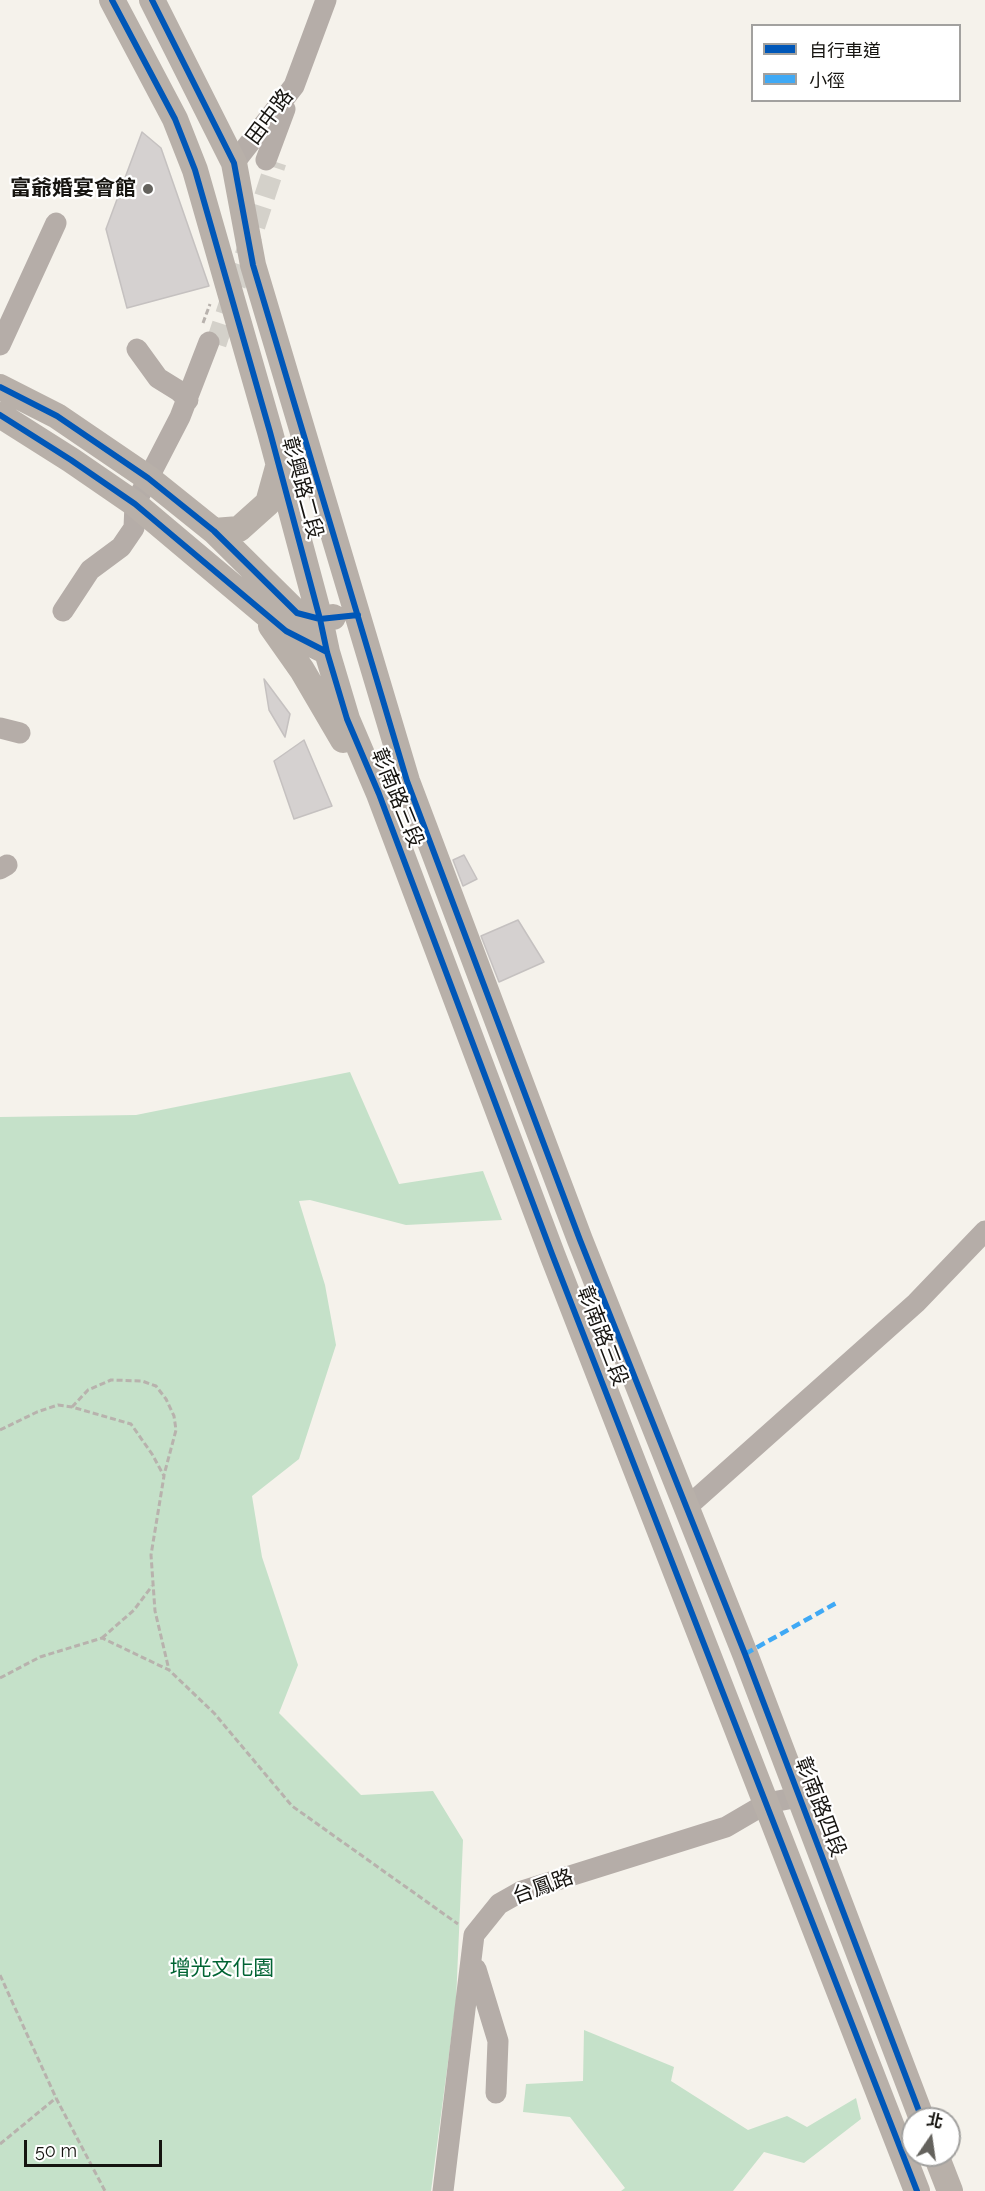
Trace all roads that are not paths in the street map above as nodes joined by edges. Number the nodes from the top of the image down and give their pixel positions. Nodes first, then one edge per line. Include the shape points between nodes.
1 (112, 0) edge
2 (152, 0) edge
3 (326, 0) edge
4 (294, 86) junction
5 (271, 161) tunnel mouth
6 (234, 163) junction
7 (56, 223) dead end
8 (212, 343) tunnel mouth
9 (0, 345) edge
10 (137, 349) dead end
11 (0, 387) edge
12 (188, 400) junction
13 (0, 416) edge
14 (278, 467) junction
15 (148, 478) junction
16 (135, 504) junction
17 (214, 531) junction
18 (257, 606) junction
19 (63, 611) dead end
20 (358, 615) junction
21 (320, 619) junction
22 (327, 652) junction
23 (379, 794) junction
24 (985, 1231) edge
25 (686, 1508) junction
26 (799, 1797) junction
27 (766, 1803) junction
28 (472, 1957) junction
29 (496, 2094) dead end
30 (917, 2107) edge
31 (941, 2167) edge
32 (443, 2191) edge
33 (917, 2191) edge
34 (950, 2191) edge

1 - 14 main road, 彰興路二段 via 175,119 195,170
2 - 6 main road, 彰興路二段
3 - 4 street, 田中路
4 - 5 street
4 - 6 street, 田中路
6 - 20 main road, 彰興路二段 via 253,265
7 - 9 street
8 - 12 street
10 - 12 street via 158,378
11 - 15 main road via 57,416
12 - 15 street
13 - 16 main road
14 - 17 main road via 268,503 239,529
14 - 21 main road, 彰興路二段
15 - 16 street
15 - 17 main road
16 - 18 main road
16 - 19 street via 134,528 121,547 90,570
17 - 21 main road via 297,613
18 - 22 main road via 286,631
18 - 23 main road
20 - 21 main road
20 - 22 main road
20 - 25 main road, 彰南路三段 via 407,781
21 - 22 main road, 彰興路二段
22 - 23 main road, 彰南路三段 via 347,720
23 - 27 main road, 彰南路三段 via 552,1254
24 - 25 street via 916,1303
25 - 26 main road, 彰南路四段
26 - 27 street, 台鳳路
26 - 30 main road, 彰南路四段
27 - 28 street, 台鳳路 via 726,1827 522,1890 499,1904 474,1935
27 - 33 main road
28 - 29 street via 498,2041
28 - 32 street
31 - 34 main road

